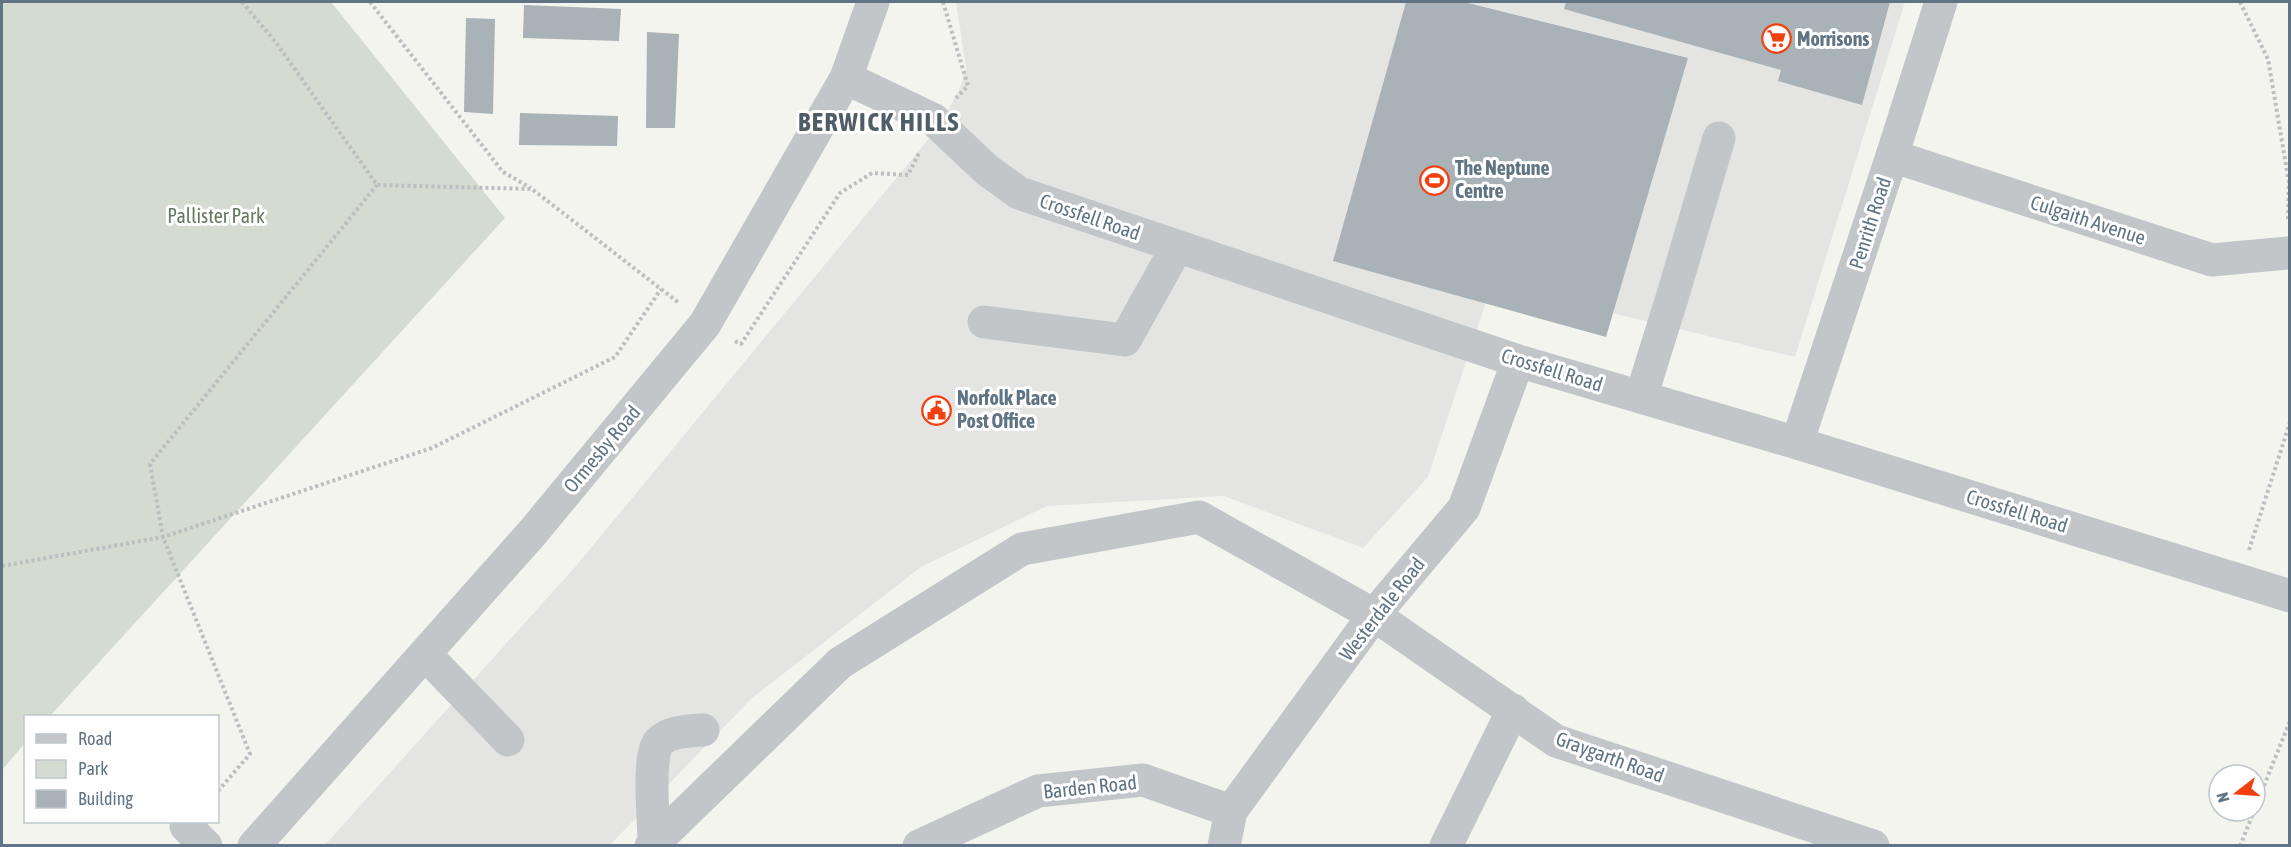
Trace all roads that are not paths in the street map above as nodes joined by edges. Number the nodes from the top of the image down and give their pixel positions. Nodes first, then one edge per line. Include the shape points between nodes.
1 (873, 2) edge
2 (1941, 2) edge
3 (846, 78) junction
4 (1719, 138) dead end
5 (1892, 156) junction
6 (1177, 246) junction
7 (2288, 253) road end
8 (984, 322) dead end
9 (1518, 361) junction
10 (1641, 397) junction
11 (1797, 443) junction
12 (2289, 596) edge
13 (1374, 615) junction
14 (425, 654) junction
15 (1513, 710) junction
16 (703, 730) dead end
17 (508, 741) dead end
18 (1232, 811) junction
19 (653, 844) edge
20 (254, 846) edge
21 (919, 846) edge
22 (1224, 846) edge
23 (1446, 846) edge
24 (1873, 846) edge

1 - 3 street, Ormesby Road
2 - 5 street, Penrith Road
3 - 6 street, Crossfell Road via 934,120 987,171 1019,194
3 - 14 street, Ormesby Road via 705,324 533,532
4 - 10 street
5 - 7 street, Culgaith Avenue via 2212,260
5 - 11 street, Penrith Road
6 - 8 street via 1125,340
6 - 9 street, Crossfell Road
9 - 10 street, Crossfell Road
9 - 13 street, Westerdale Road via 1464,508
10 - 11 street, Crossfell Road
11 - 12 street, Crossfell Road
13 - 15 street, Graygarth Road
13 - 18 street, Westerdale Road
13 - 19 street, Graygarth Road via 1199,517 1022,549 840,663
14 - 17 street
14 - 20 street, Ormesby Road
15 - 23 street
15 - 24 street, Graygarth Road via 1556,741
16 - 19 street via 673,734 659,741 654,750
18 - 21 street, Barden Road via 1143,780 1038,790
18 - 22 street, Westerdale Road

